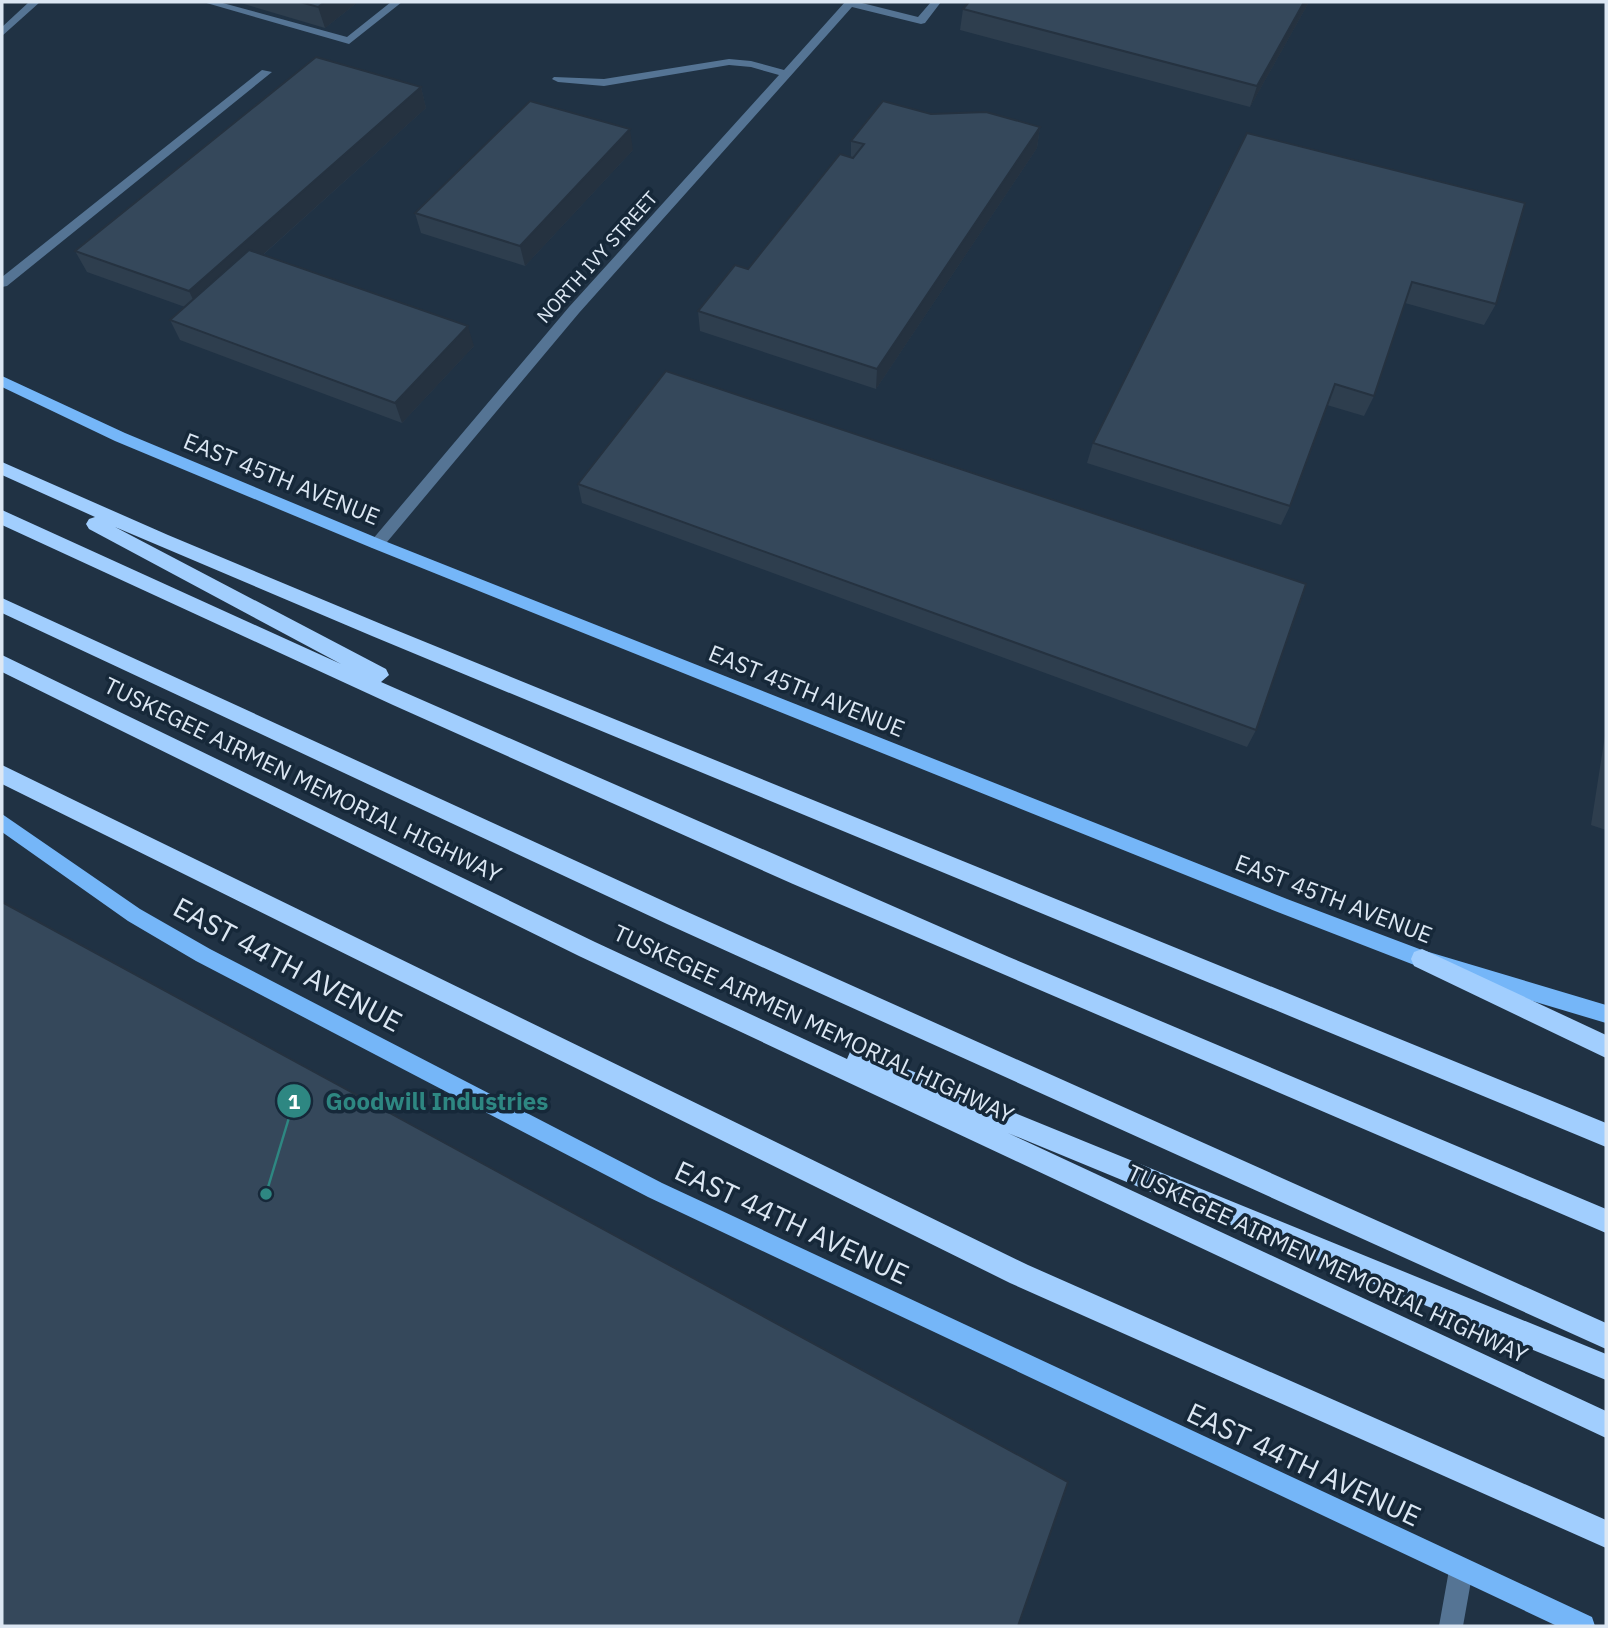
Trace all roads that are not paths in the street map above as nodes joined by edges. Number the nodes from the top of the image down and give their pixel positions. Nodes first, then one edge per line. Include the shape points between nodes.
1 (35, 2) edge
2 (208, 2) edge
3 (397, 2) edge
4 (851, 2) edge
5 (936, 2) edge
6 (2, 23) edge
7 (2, 33) edge
8 (266, 72) dead end
9 (786, 74) junction
10 (558, 79) dead end
11 (2, 283) edge
12 (2, 381) edge
13 (2, 471) edge
14 (2, 517) edge
15 (377, 544) junction
16 (2, 605) edge
17 (2, 663) edge
18 (2, 774) edge
19 (630, 803) junction
20 (2, 822) edge
21 (587, 949) junction
22 (1422, 959) junction
23 (1606, 1014) edge
24 (1606, 1047) edge
25 (1606, 1135) edge
26 (1606, 1221) edge
27 (1606, 1336) edge
28 (1606, 1367) edge
29 (1606, 1425) edge
30 (1606, 1534) edge
31 (1461, 1570) junction
32 (1451, 1626) edge
33 (1583, 1626) edge

1 - 6 street
1 - 7 street
2 - 3 street via 349,41
4 - 5 street via 921,20
4 - 9 street, NORTH IVY STREET
8 - 11 street
9 - 10 street via 729,62 607,83
9 - 15 street, NORTH IVY STREET via 574,310
12 - 15 main road, EAST 45TH AVENUE via 120,437
13 - 19 highway via 256,612
13 - 25 highway
14 - 19 highway
15 - 22 main road, EAST 45TH AVENUE
16 - 27 highway via 675,917
17 - 21 highway, TUSKEGEE AIRMEN MEMORIAL HIGHWAY
18 - 30 highway via 1019,1275
19 - 26 highway
20 - 31 main road, EAST 44TH AVENUE via 134,915 203,955 655,1190
21 - 28 highway
21 - 29 highway, TUSKEGEE AIRMEN MEMORIAL HIGHWAY
22 - 23 main road, EAST 45TH AVENUE
22 - 24 highway
31 - 32 street
31 - 33 main road, EAST 44TH AVENUE

